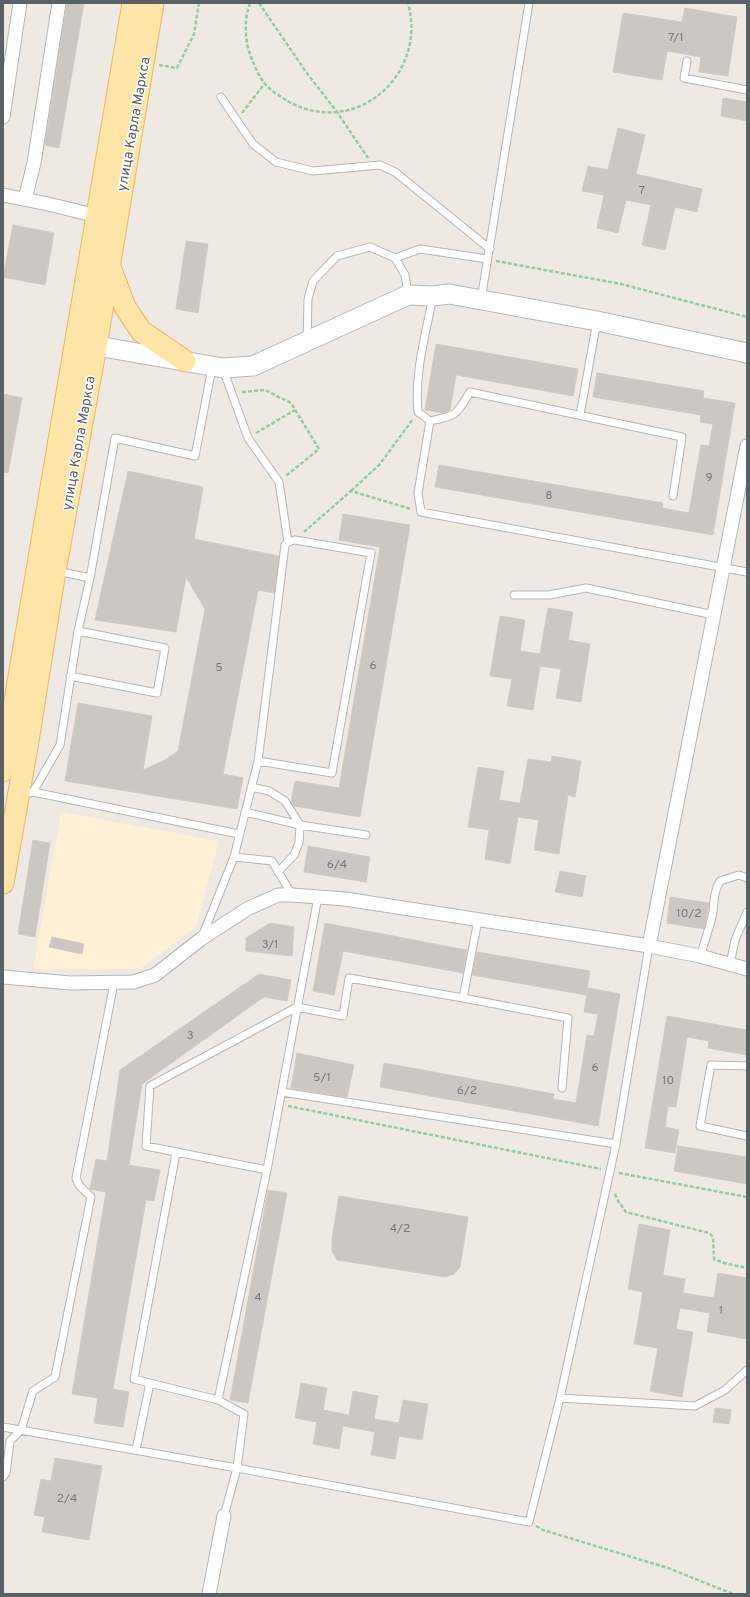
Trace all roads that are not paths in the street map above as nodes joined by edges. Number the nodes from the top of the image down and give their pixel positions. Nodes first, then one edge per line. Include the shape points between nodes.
1 (20, 3) edge
2 (59, 3) edge
3 (133, 3) edge
4 (153, 3) edge
5 (529, 3) edge
6 (687, 61) dead end
7 (747, 90) edge
8 (221, 97) dead end
9 (3, 117) edge
10 (3, 195) edge
11 (25, 199) junction
12 (97, 216) junction
13 (490, 249) junction
14 (395, 258) junction
15 (487, 259) junction
16 (109, 266) junction
17 (408, 295) junction
18 (433, 296) junction
19 (481, 300) junction
20 (597, 321) junction
21 (307, 341) junction
22 (75, 342) junction
23 (96, 346) junction
24 (747, 353) edge
25 (185, 361) junction
26 (218, 367) junction
27 (580, 415) junction
28 (430, 421) junction
29 (747, 446) edge
30 (673, 496) dead end
31 (292, 541) junction
32 (723, 567) junction
33 (55, 570) junction
34 (747, 572) edge
35 (90, 578) junction
36 (514, 595) dead end
37 (714, 615) junction
38 (78, 631) junction
39 (70, 676) junction
40 (258, 761) junction
41 (3, 771) edge
42 (252, 787) junction
43 (26, 794) junction
44 (245, 812) junction
45 (300, 825) junction
46 (239, 834) junction
47 (366, 835) dead end
48 (234, 857) junction
49 (278, 872) junction
50 (747, 878) edge
51 (3, 883) edge
52 (292, 895) junction
53 (318, 897) junction
54 (747, 912) edge
55 (478, 920) junction
56 (202, 939) junction
57 (649, 946) junction
58 (700, 956) junction
59 (730, 964) junction
60 (747, 969) edge
61 (3, 977) edge
62 (114, 983) junction
63 (463, 998) junction
64 (297, 1007) junction
65 (747, 1066) edge
66 (562, 1088) dead end
67 (282, 1092) junction
68 (747, 1136) edge
69 (616, 1144) junction
70 (176, 1152) junction
71 (267, 1170) junction
72 (747, 1370) edge
73 (150, 1383) junction
74 (560, 1398) junction
75 (218, 1400) junction
76 (3, 1427) edge
77 (21, 1430) junction
78 (136, 1450) junction
79 (237, 1468) junction
80 (3, 1477) edge
81 (224, 1516) joint
82 (209, 1594) edge

1 - 9 street
2 - 11 street via 34,163
3 - 12 main road, улица Карла Маркса
4 - 16 main road, улица Карла Маркса
5 - 13 lane
6 - 7 lane via 684,78
8 - 13 lane via 253,144 276,162 313,171 380,165 395,172
10 - 11 street
11 - 12 street
12 - 22 main road, улица Карла Маркса
13 - 15 lane
14 - 15 lane via 420,249
14 - 17 lane via 405,276
14 - 21 lane via 370,247 337,256 313,281 308,299
15 - 19 lane
16 - 23 main road, улица Карла Маркса
16 - 25 main road via 125,307 140,331
17 - 18 street
17 - 21 street
18 - 19 street via 449,294
18 - 28 lane via 417,392 418,412
19 - 20 street
20 - 24 street
20 - 27 lane
21 - 26 street via 252,366
22 - 23 street
22 - 41 main road, улица Карла Маркса
23 - 25 street
23 - 33 main road, улица Карла Маркса
25 - 26 street
26 - 31 lane via 233,393 248,438 279,482
26 - 35 lane via 195,456 115,438
27 - 28 lane via 470,392 457,413
27 - 30 lane via 682,437
28 - 32 lane via 418,494 421,512
29 - 32 street
31 - 40 lane via 285,545
31 - 40 lane via 371,553 332,774
32 - 34 lane
32 - 37 street
33 - 35 lane
33 - 43 main road, улица Карла Маркса
35 - 38 lane
36 - 37 lane via 549,596 586,588
37 - 57 street
38 - 39 lane
38 - 39 lane via 165,648 158,693
39 - 43 lane via 60,745
40 - 42 lane
42 - 44 lane
42 - 45 lane via 270,791 285,801
43 - 46 lane
43 - 51 main road, улица Карла Маркса
44 - 45 lane
44 - 46 lane
45 - 47 lane
45 - 49 lane via 299,843 294,855
46 - 48 lane
48 - 49 lane via 272,861
48 - 56 lane
49 - 52 lane
50 - 58 lane via 739,875 720,881 715,888 713,912
52 - 53 street
52 - 56 street via 278,896 247,909
53 - 55 street
53 - 64 lane
54 - 59 lane via 735,940
55 - 57 street
55 - 63 lane
56 - 62 street via 155,975 133,982
57 - 58 street
57 - 69 lane
58 - 59 street
59 - 60 street
61 - 62 street via 70,983
62 - 77 lane via 76,1178 79,1185 91,1196 55,1377 33,1391
63 - 64 lane via 349,978 343,1016
63 - 66 lane via 568,1018
64 - 67 lane
64 - 70 lane via 150,1086 146,1146
65 - 68 lane via 711,1065 700,1126
67 - 69 lane
67 - 71 lane
69 - 74 lane
70 - 71 lane
70 - 73 lane via 134,1379
71 - 75 lane
72 - 74 lane via 725,1390 695,1406
73 - 75 lane
73 - 78 lane
74 - 79 lane via 529,1522
75 - 79 lane via 244,1414
76 - 77 lane
77 - 78 lane
77 - 80 lane via 10,1441 6,1473
78 - 79 lane
79 - 81 lane
81 - 82 street

